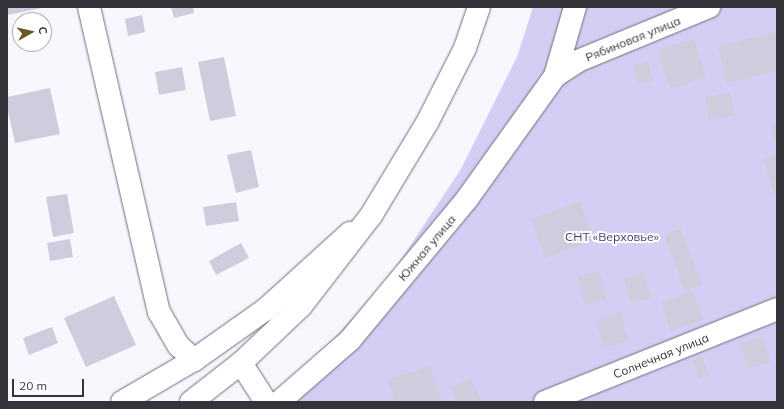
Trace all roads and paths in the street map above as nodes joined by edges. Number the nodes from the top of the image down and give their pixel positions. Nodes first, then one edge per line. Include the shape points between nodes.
1 (89, 7) edge
2 (479, 7) edge
3 (575, 7) edge
4 (709, 7) edge
5 (578, 61) joint
6 (555, 76) junction
7 (372, 214) junction
8 (777, 309) edge
9 (194, 360) junction
10 (241, 363) junction
11 (122, 402) edge
12 (191, 402) edge
13 (266, 402) edge
14 (279, 402) edge
15 (545, 402) edge

1 - 9 street via 159,312 179,346
2 - 7 street via 465,48 428,122
3 - 6 street, Южная улица
4 - 5 street, Рябиновая улица
5 - 6 street, Южная улица
6 - 14 street, Южная улица via 467,199 350,340
7 - 9 street via 265,310
7 - 10 street via 301,306
8 - 15 street, Солнечная улица
9 - 11 street
10 - 12 street
10 - 13 street

